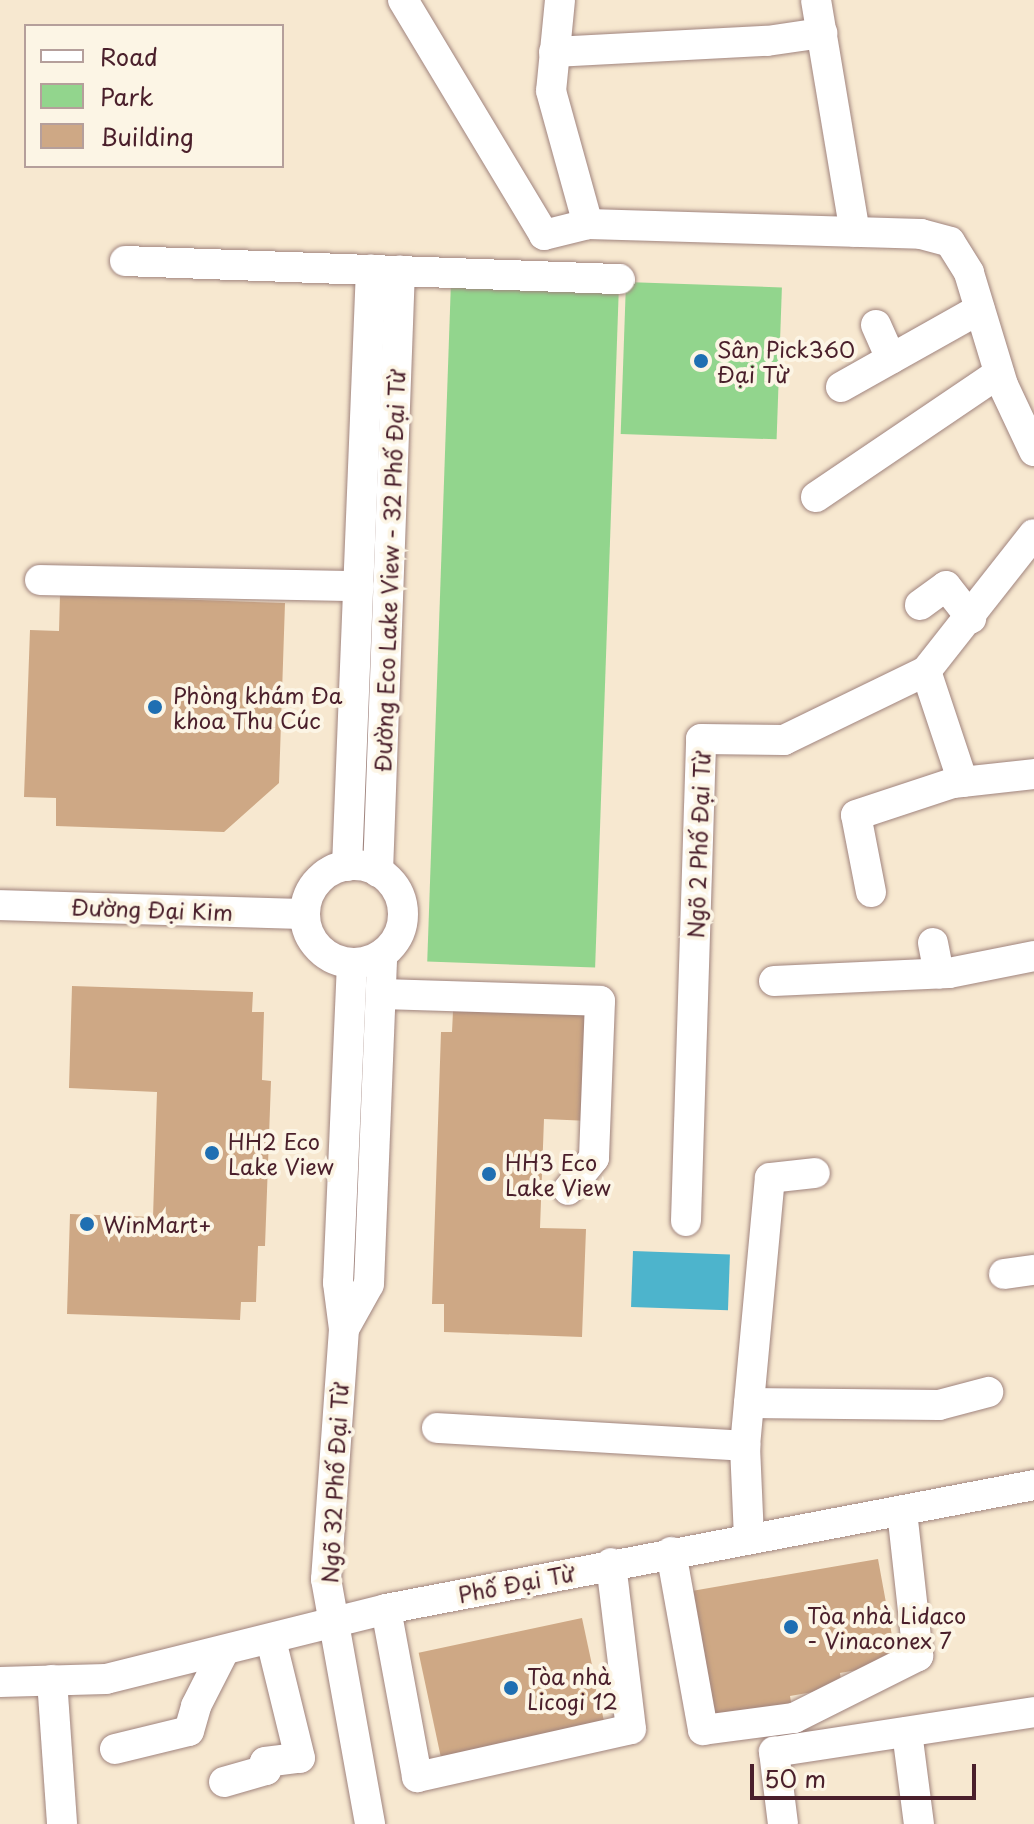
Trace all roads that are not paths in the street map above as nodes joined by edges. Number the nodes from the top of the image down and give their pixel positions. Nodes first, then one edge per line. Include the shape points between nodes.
1 (403, 0) edge
2 (560, 0) edge
3 (816, 0) edge
4 (822, 33) junction
5 (554, 52) junction
6 (588, 224) junction
7 (855, 232) junction
8 (125, 261) dead end
9 (385, 270) junction
10 (620, 279) dead end
11 (980, 309) junction
12 (876, 325) dead end
13 (891, 359) junction
14 (999, 373) junction
15 (841, 387) dead end
16 (1034, 451) edge
17 (816, 497) dead end
18 (1034, 534) edge
19 (40, 580) dead end
20 (359, 586) junction
21 (920, 605) dead end
22 (971, 618) junction
23 (926, 671) junction
24 (1034, 774) edge
25 (963, 782) junction
26 (347, 866) junction
27 (378, 872) junction
28 (871, 892) dead end
29 (0, 905) edge
30 (304, 914) junction
31 (933, 943) dead end
32 (382, 954) junction
33 (1034, 956) edge
34 (352, 963) junction
35 (939, 973) junction
36 (774, 981) dead end
37 (381, 994) junction
38 (815, 1173) dead end
39 (568, 1190) dead end
40 (686, 1221) dead end
41 (1034, 1270) edge
42 (1004, 1274) dead end
43 (343, 1336) junction
44 (988, 1392) dead end
45 (749, 1403) junction
46 (437, 1428) dead end
47 (745, 1446) junction
48 (1034, 1485) edge
49 (902, 1511) junction
50 (749, 1538) junction
51 (671, 1552) junction
52 (611, 1563) junction
53 (386, 1609) junction
54 (332, 1623) junction
55 (271, 1640) junction
56 (223, 1653) junction
57 (52, 1680) junction
58 (0, 1682) edge
59 (1034, 1712) edge
60 (907, 1732) junction
61 (115, 1749) dead end
62 (224, 1782) dead end
63 (62, 1824) edge
64 (370, 1824) edge
65 (783, 1824) edge
66 (919, 1824) edge

1 - 6 street via 544,235
2 - 5 street
3 - 4 street
4 - 5 street via 767,41
4 - 7 street
5 - 6 street via 551,91
6 - 7 street
7 - 11 street via 921,234 950,242 969,273
8 - 9 street
9 - 10 street
9 - 20 street, Đường Eco Lake View - 32 Phố Đại Từ
9 - 27 street, Đường Eco Lake View - 32 Phố Đại Từ
11 - 13 street
11 - 14 street
12 - 13 street
13 - 15 street
14 - 16 street
14 - 17 street
18 - 22 street, Ngõ 2 Phố Đại Từ
19 - 20 street
20 - 26 street, Đường Eco Lake View - 32 Phố Đại Từ
21 - 22 street via 946,586
22 - 23 street, Ngõ 2 Phố Đại Từ
23 - 25 street
23 - 40 street, Ngõ 2 Phố Đại Từ via 784,740 701,739
24 - 25 street
25 - 28 street via 856,815
26 - 27 street
26 - 30 street via 322,877 306,900
27 - 32 street via 395,889 403,912 401,928
29 - 30 street, Đường Đại Kim
30 - 34 street via 307,929 324,953
31 - 35 street
32 - 34 street
32 - 37 street
33 - 35 street
34 - 43 street via 338,1283
35 - 36 street
37 - 39 street via 600,1001 594,1158
37 - 43 street via 369,1284
38 - 45 street via 770,1178 767,1257
41 - 42 street
43 - 54 street, Ngõ 32 Phố Đại Từ via 326,1579
44 - 45 street via 939,1405
45 - 47 street
46 - 47 street
47 - 50 street
48 - 49 street, Phố Đại Từ
49 - 50 street, Phố Đại Từ
49 - 51 street via 918,1656 794,1718 703,1730
50 - 51 street, Phố Đại Từ
51 - 52 street, Phố Đại Từ
52 - 53 street, Phố Đại Từ
52 - 53 street via 631,1729 417,1777
53 - 54 street, Phố Đại Từ
54 - 55 street, Phố Đại Từ
54 - 64 street, Ngõ 32 Phố Đại Từ
55 - 56 street, Phố Đại Từ
55 - 62 street via 300,1758 265,1762 266,1770
56 - 57 street, Phố Đại Từ via 106,1679
56 - 61 street via 189,1731
57 - 58 street, Phố Đại Từ
57 - 63 street
59 - 60 street
60 - 65 street via 774,1752
60 - 66 street

